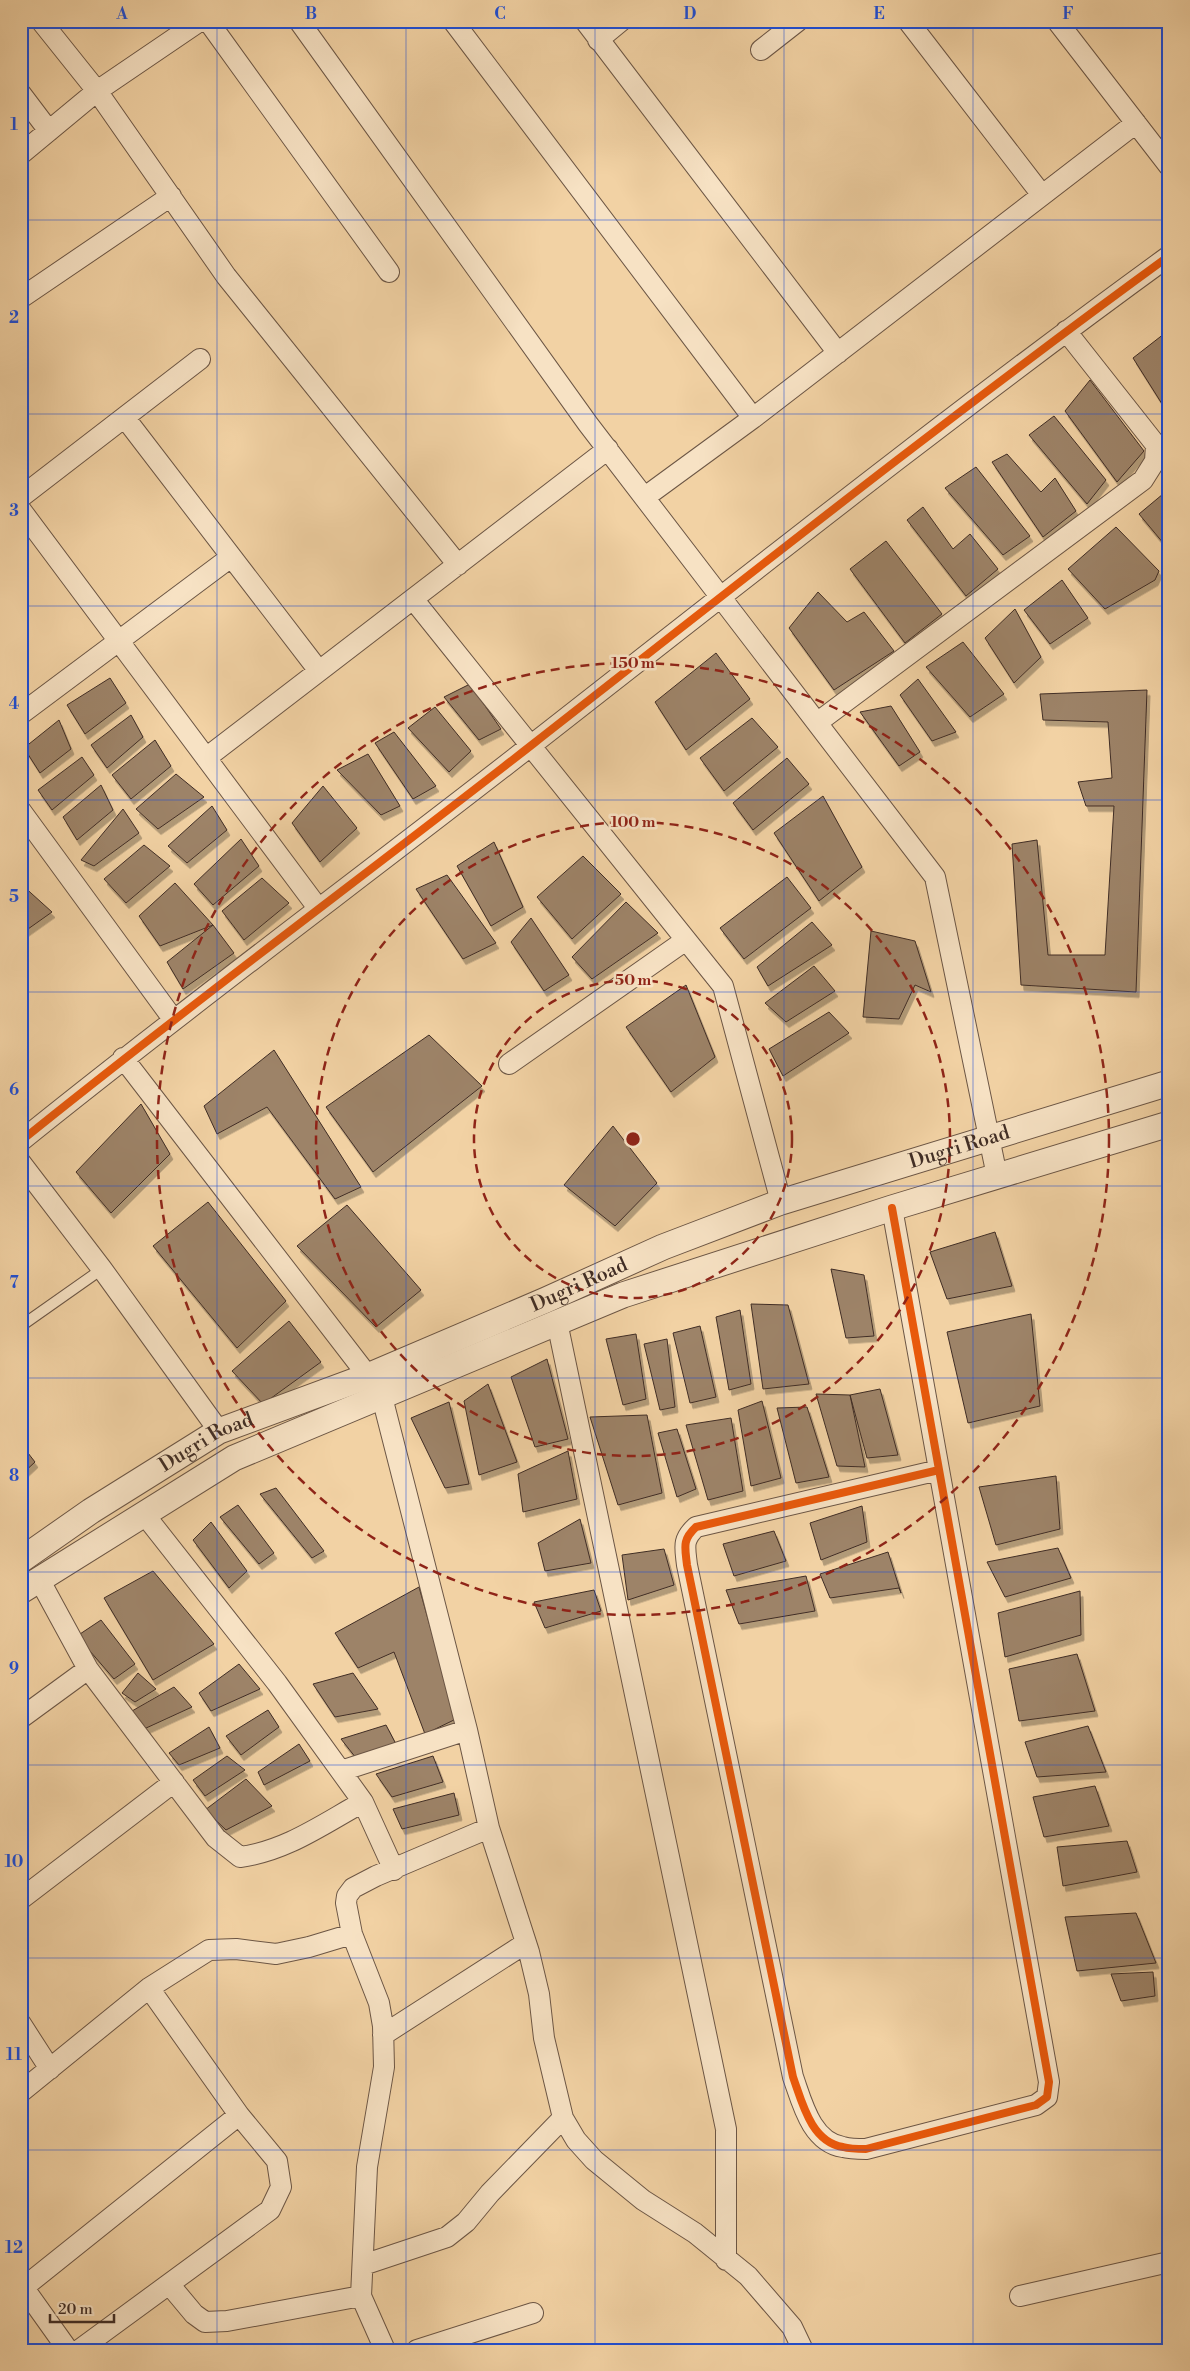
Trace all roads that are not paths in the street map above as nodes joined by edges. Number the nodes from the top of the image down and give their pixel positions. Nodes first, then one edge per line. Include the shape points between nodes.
1 (42, 21) edge
2 (200, 21) edge
3 (208, 21) edge
4 (299, 21) edge
5 (453, 21) edge
6 (584, 21) edge
7 (621, 21) edge
8 (798, 21) edge
9 (908, 21) edge
10 (1057, 21) edge
11 (598, 40) junction
12 (761, 50) dead end
13 (98, 91) junction
14 (21, 94) edge
15 (1136, 123) junction
16 (50, 131) junction
17 (21, 154) edge
18 (1169, 166) edge
19 (1042, 195) junction
20 (171, 196) junction
21 (1169, 256) edge
22 (389, 272) dead end
23 (21, 298) edge
24 (1066, 330) junction
25 (838, 353) junction
26 (200, 359) dead end
27 (125, 418) junction
28 (753, 418) junction
29 (608, 449) junction
30 (21, 497) edge
31 (645, 497) junction
32 (21, 510) edge
33 (231, 557) junction
34 (458, 565) junction
35 (721, 595) junction
36 (413, 599) junction
37 (118, 640) junction
38 (319, 671) junction
39 (21, 714) edge
40 (818, 722) junction
41 (530, 746) junction
42 (206, 758) junction
43 (21, 811) edge
44 (318, 908) junction
45 (686, 940) junction
46 (173, 1019) junction
47 (123, 1058) junction
48 (509, 1064) dead end
49 (1169, 1083) edge
50 (1169, 1124) edge
51 (988, 1137) junction
52 (21, 1141) edge
53 (21, 1163) edge
54 (997, 1176) junction
55 (781, 1202) junction
56 (892, 1208) junction
57 (102, 1269) junction
58 (557, 1322) junction
59 (21, 1326) edge
60 (368, 1376) junction
61 (382, 1397) junction
62 (219, 1431) junction
63 (939, 1470) junction
64 (144, 1514) junction
65 (21, 1560) edge
66 (30, 1585) edge
67 (88, 1669) junction
68 (21, 1718) edge
69 (467, 1730) junction
70 (341, 1771) junction
71 (174, 1782) junction
72 (363, 1802) junction
73 (489, 1828) junction
74 (394, 1870) junction
75 (21, 1899) edge
76 (352, 1934) junction
77 (526, 1943) junction
78 (149, 1988) junction
79 (21, 2024) edge
80 (383, 2035) junction
81 (50, 2069) junction
82 (21, 2092) edge
83 (239, 2115) junction
84 (564, 2118) junction
85 (726, 2260) junction
86 (1169, 2262) edge
87 (363, 2265) junction
88 (169, 2284) junction
89 (22, 2285) edge
90 (361, 2296) junction
91 (1020, 2296) dead end
92 (532, 2313) dead end
93 (68, 2350) edge
94 (79, 2350) edge
95 (384, 2350) edge
96 (417, 2350) edge
97 (803, 2350) edge

1 - 13 street
2 - 13 street
3 - 22 street
4 - 29 street
5 - 28 street
6 - 11 street
7 - 11 street
8 - 12 street
9 - 19 street
10 - 15 street
11 - 25 street
13 - 16 street
13 - 20 street
14 - 16 street
15 - 18 street
15 - 19 street
16 - 17 street
19 - 25 street
20 - 23 street
20 - 34 street via 226,276
21 - 24 street
24 - 35 street
24 - 40 street via 1156,445 1155,461 1144,480
25 - 28 street
26 - 27 street
27 - 30 street
27 - 33 street
28 - 31 street
29 - 31 street
29 - 34 street
31 - 35 street
32 - 37 street
33 - 37 street
33 - 38 street
34 - 36 street
35 - 40 street
35 - 41 street
36 - 38 street
36 - 41 street
37 - 39 street
37 - 42 street
38 - 42 street
40 - 51 street via 935,877
41 - 44 street
41 - 45 street
42 - 44 street
43 - 46 street
44 - 46 street
45 - 48 street
45 - 55 street via 722,986
46 - 47 street
47 - 52 street
47 - 60 street
49 - 51 street, Dugri Road
50 - 54 street, Dugri Road
51 - 54 street
51 - 55 street, Dugri Road
53 - 57 street
54 - 56 street, Dugri Road
55 - 60 street, Dugri Road via 663,1247
56 - 58 street, Dugri Road via 623,1295
56 - 63 street
57 - 59 lane
57 - 62 street
58 - 61 street, Dugri Road
58 - 85 street via 726,2129
60 - 62 street, Dugri Road
61 - 64 street, Dugri Road via 234,1458
61 - 69 street
62 - 65 street, Dugri Road
63 - 63 street via 1049,2082 1047,2097 1036,2105 866,2149 841,2147 825,2139 807,2117 793,2076 687,1565 685,1542 696,1527
64 - 66 street, Dugri Road
64 - 70 street via 277,1683
66 - 67 street
67 - 68 street
67 - 71 street
69 - 70 street
69 - 73 street
70 - 72 street
71 - 72 street via 216,1838 240,1858 283,1847
71 - 75 street
72 - 74 street
73 - 74 street
73 - 77 street
74 - 76 street via 352,1888 347,1896
76 - 78 street via 309,1948 276,1954 236,1949 209,1950
76 - 80 street via 379,2003
77 - 80 street
77 - 84 street via 539,1994 544,2038
78 - 81 street
78 - 83 street
79 - 81 street
80 - 87 street via 384,2067 367,2167
81 - 82 street
83 - 88 street via 277,2161 281,2187 270,2210
83 - 89 street
84 - 85 street via 576,2140 594,2160 643,2200 695,2233
84 - 87 street via 490,2192 466,2222 447,2237
85 - 97 street via 748,2276 771,2302 792,2327
86 - 91 street
87 - 90 street
88 - 90 street via 205,2322 227,2321
88 - 94 street
89 - 93 street
90 - 95 street
92 - 96 street

